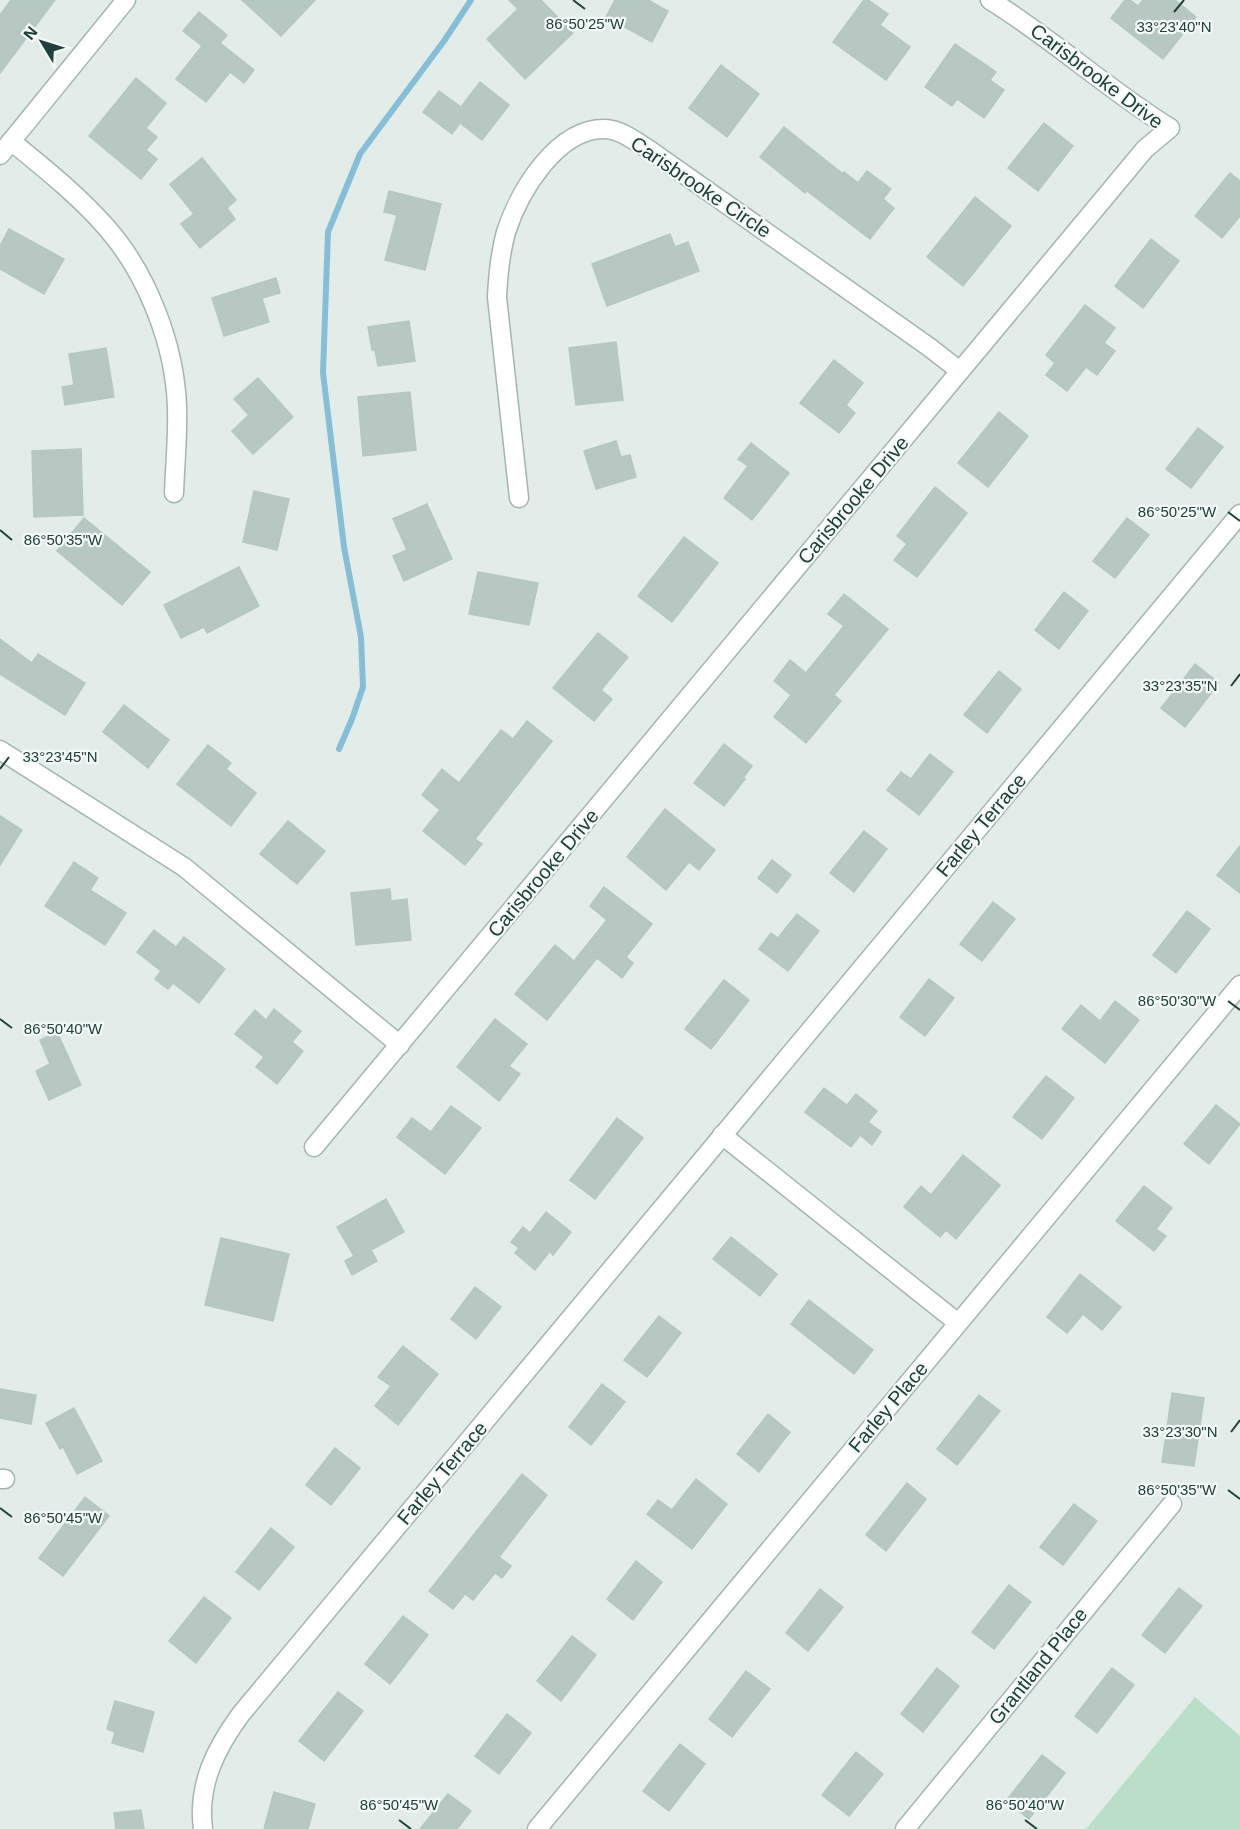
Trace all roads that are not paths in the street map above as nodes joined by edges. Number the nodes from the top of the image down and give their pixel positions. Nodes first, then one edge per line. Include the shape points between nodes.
1 (126, 0) edge
2 (990, 0) edge
3 (5, 148) edge
4 (960, 371) junction
5 (174, 494) dead end
6 (519, 498) dead end
7 (1240, 514) edge
8 (0, 750) edge
9 (1240, 985) edge
10 (400, 1045) junction
11 (722, 1135) junction
12 (314, 1147) dead end
13 (958, 1323) junction
14 (1172, 1504) dead end
15 (203, 1829) edge
16 (537, 1829) edge
17 (905, 1829) edge

1 - 3 street
2 - 4 street, Carisbrooke Drive via 1022,19 1133,105 1170,128 1145,149
3 - 5 street via 48,171 107,228 150,296 172,362 177,407
4 - 6 street, Carisbrooke Circle via 651,151 608,129 589,130 572,136 532,178 516,205 498,267 497,297
4 - 10 street, Carisbrooke Drive
7 - 11 street, Farley Terrace
8 - 10 street via 184,867
9 - 13 street, Farley Place
10 - 12 street, Carisbrooke Drive
11 - 13 street
11 - 15 street, Farley Terrace via 241,1714 210,1766 202,1793
13 - 16 street, Farley Place
14 - 17 street, Grantland Place

